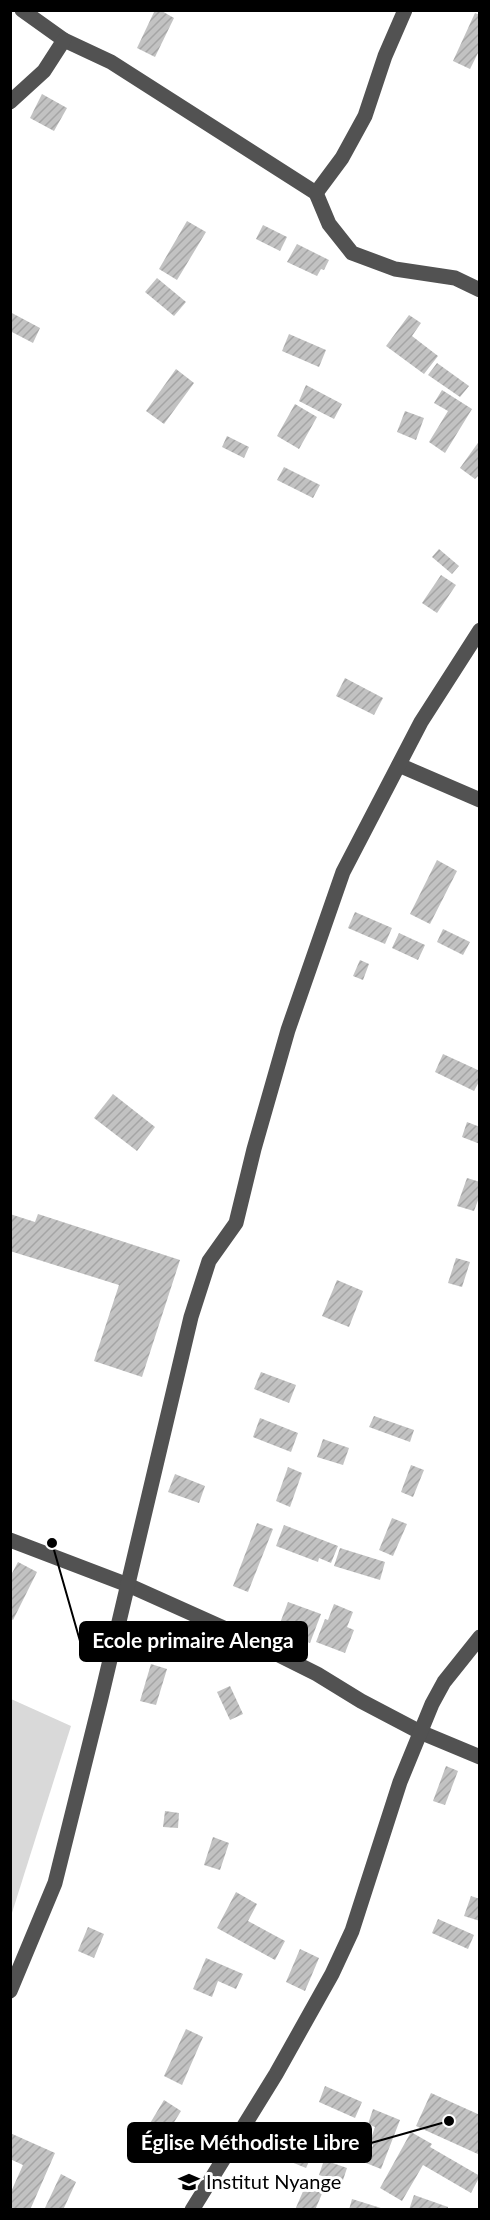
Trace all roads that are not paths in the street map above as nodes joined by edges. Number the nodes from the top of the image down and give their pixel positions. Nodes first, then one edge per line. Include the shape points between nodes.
1 (22, 10) edge
2 (405, 10) edge
3 (64, 40) junction
4 (10, 102) edge
5 (316, 193) junction
6 (480, 290) edge
7 (480, 630) edge
8 (399, 765) junction
9 (480, 800) edge
10 (10, 1540) edge
11 (128, 1585) junction
12 (480, 1637) edge
13 (420, 1732) junction
14 (480, 1756) edge
15 (10, 1991) edge
16 (192, 2210) edge

1 - 3 street
2 - 5 street via 365,116 342,158
3 - 4 street via 44,71
3 - 5 street via 111,62
5 - 6 street via 328,224 352,253 395,269 454,278
7 - 8 street via 421,722
8 - 9 street
8 - 11 street via 343,872 288,1030 236,1223 209,1261 191,1317
10 - 11 street
11 - 13 street via 317,1674
11 - 15 street via 55,1883
12 - 13 street via 444,1683
13 - 14 street
13 - 16 street via 352,1930 332,1974

